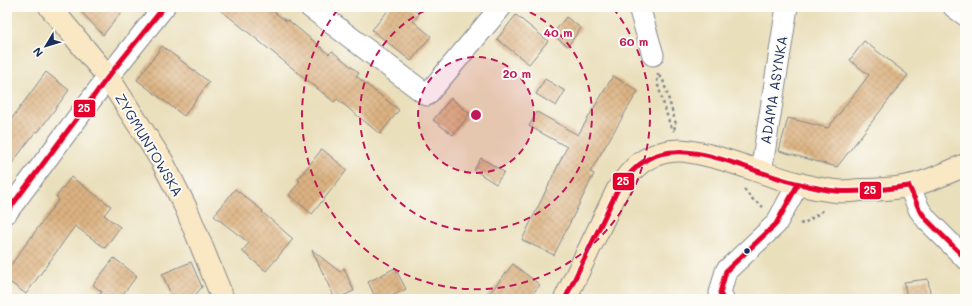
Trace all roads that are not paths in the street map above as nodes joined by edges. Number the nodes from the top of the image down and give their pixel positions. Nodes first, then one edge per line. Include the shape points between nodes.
1 (50, 7) edge
2 (164, 7) edge
3 (310, 7) edge
4 (501, 7) edge
5 (639, 7) edge
6 (787, 7) edge
7 (954, 7) edge
8 (965, 15) edge
9 (653, 55) road end
10 (108, 77) junction
11 (965, 165) edge
12 (761, 172) junction
13 (798, 184) junction
14 (909, 186) junction
15 (7, 212) edge
16 (965, 258) edge
17 (223, 299) edge
18 (565, 299) edge
19 (723, 299) edge

1 - 10 main road, ZYGMUNTOWSKA
2 - 10 street
3 - 4 street via 427,95
5 - 9 street
6 - 12 street, ADAMA ASYNKA
7 - 8 street
10 - 15 street
10 - 17 main road, ZYGMUNTOWSKA via 162,161 186,208
11 - 14 main road
12 - 13 main road
12 - 18 main road via 685,151 665,153 645,160 625,179 617,191
13 - 14 main road via 836,191
13 - 19 street via 776,224 726,271 720,293
14 - 16 street via 926,220

